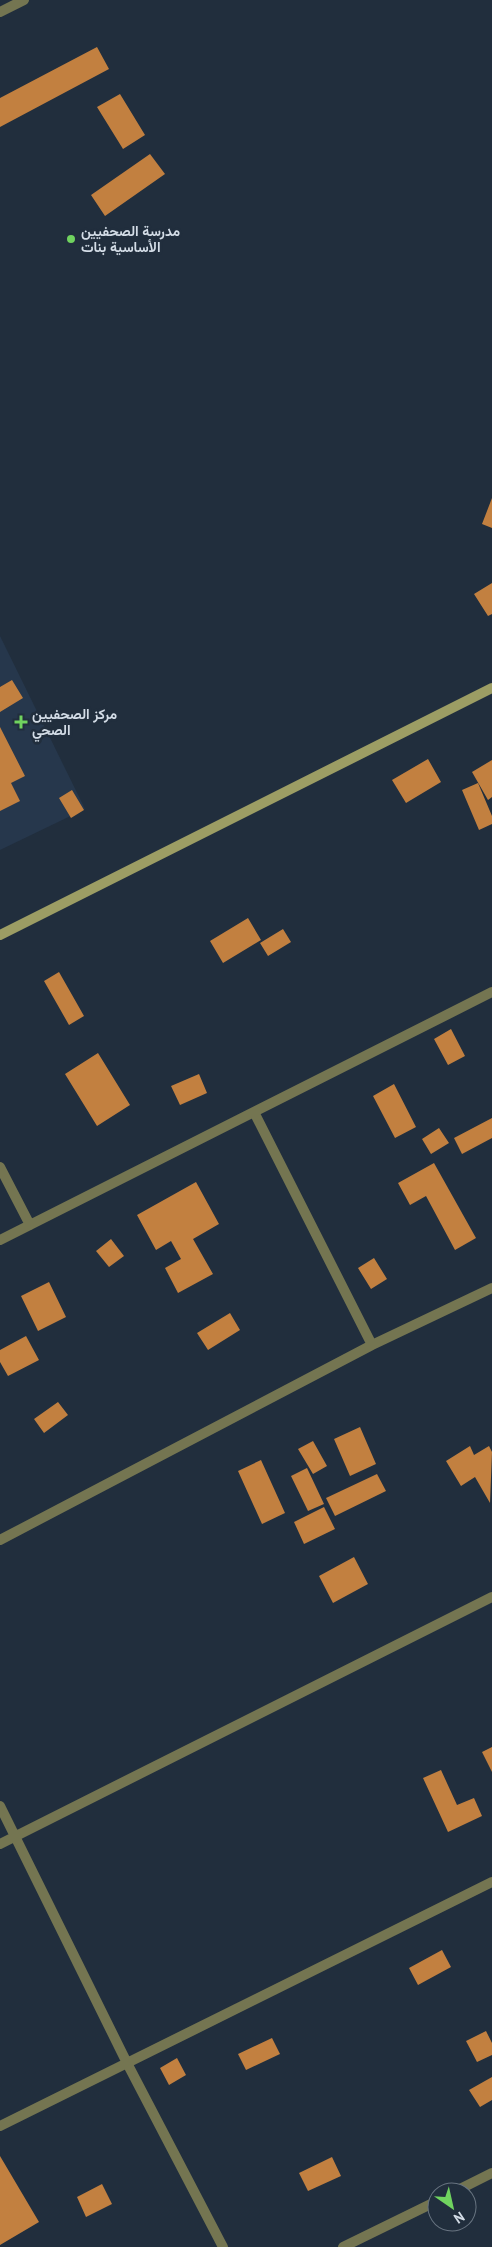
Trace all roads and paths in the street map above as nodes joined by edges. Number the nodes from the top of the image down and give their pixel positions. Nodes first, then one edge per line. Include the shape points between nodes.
1 (20, 1) edge
2 (0, 12) edge
3 (492, 688) edge
4 (0, 935) edge
5 (492, 992) edge
6 (254, 1112) junction
7 (0, 1167) edge
8 (30, 1225) junction
9 (0, 1240) edge
10 (492, 1288) edge
11 (372, 1345) junction
12 (0, 1540) edge
13 (492, 1597) edge
14 (0, 1806) edge
15 (15, 1836) junction
16 (0, 1844) edge
17 (492, 1882) edge
18 (127, 2063) junction
19 (0, 2126) edge
20 (492, 2173) edge
21 (474, 2182) edge
22 (427, 2205) edge
23 (223, 2247) edge
24 (343, 2247) edge

1 - 2 street
3 - 4 street
5 - 6 street
6 - 8 street
6 - 11 street
7 - 8 street
8 - 9 street
10 - 11 street
11 - 12 street
13 - 15 street
14 - 15 street
15 - 16 street
15 - 18 street
17 - 18 street
18 - 19 street
18 - 23 street
20 - 21 street
22 - 24 street

